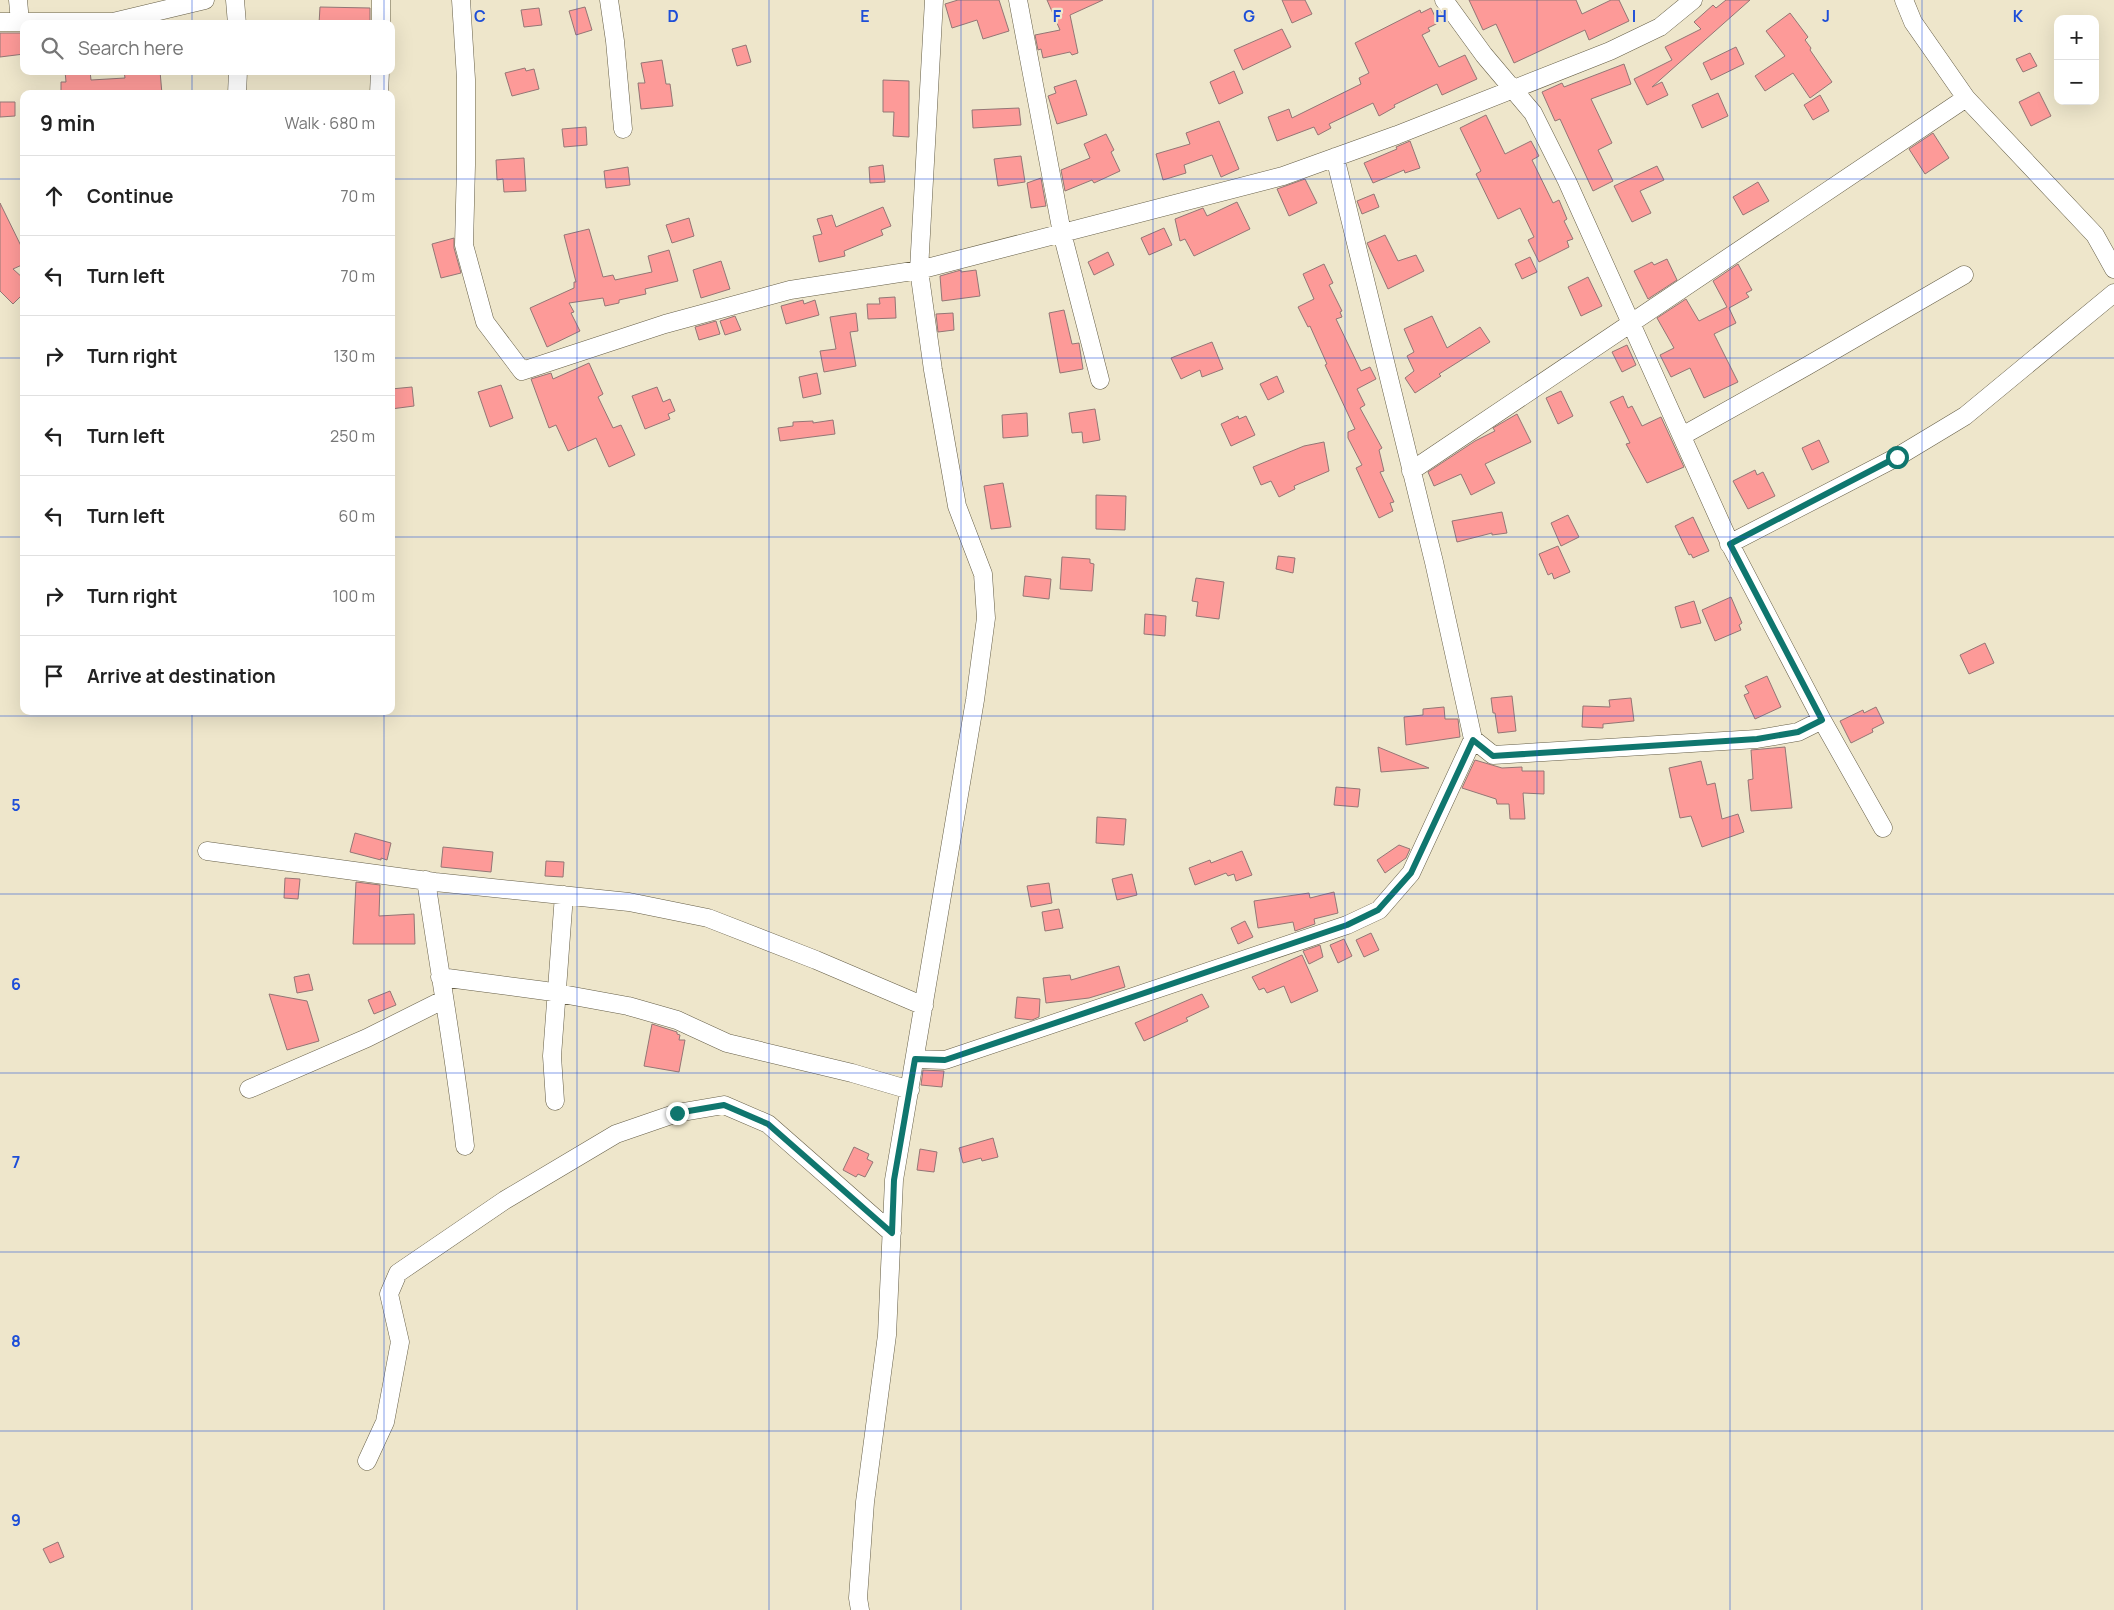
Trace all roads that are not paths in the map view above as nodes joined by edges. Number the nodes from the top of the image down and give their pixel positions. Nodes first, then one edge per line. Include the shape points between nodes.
1 (18, 0) edge
2 (205, 0) edge
3 (235, 0) edge
4 (381, 0) edge
5 (461, 0) edge
6 (609, 0) edge
7 (934, 0) edge
8 (1018, 0) edge
9 (1444, 0) edge
10 (1693, 0) edge
11 (1904, 0) edge
12 (145, 7) edge
13 (117, 20) edge
14 (237, 20) edge
15 (380, 20) edge
16 (0, 22) edge
17 (20, 22) joint
18 (238, 75) edge
19 (380, 75) edge
20 (1512, 88) junction
21 (237, 90) edge
22 (379, 90) edge
23 (1966, 98) junction
24 (623, 129) dead end
25 (1336, 157) junction
26 (1062, 233) junction
27 (2114, 269) edge
28 (919, 270) junction
29 (1964, 275) dead end
30 (2114, 293) edge
31 (1631, 323) junction
32 (1100, 380) dead end
33 (1682, 436) junction
34 (1412, 471) junction
35 (1730, 544) junction
36 (1822, 720) junction
37 (1473, 740) junction
38 (1883, 828) dead end
39 (207, 851) dead end
40 (426, 880) junction
41 (564, 895) junction
42 (440, 977) junction
43 (557, 993) junction
44 (443, 1000) junction
45 (924, 1006) junction
46 (915, 1059) junction
47 (249, 1089) dead end
48 (910, 1090) junction
49 (555, 1101) dead end
50 (465, 1146) dead end
51 (892, 1233) junction
52 (367, 1461) dead end
53 (860, 1610) edge

1 - 17 street
2 - 12 street
3 - 14 street
4 - 15 street
5 - 28 street via 466,88 464,246 485,322 522,370 665,324 790,290
6 - 24 street
7 - 28 street
8 - 26 street
9 - 20 street
10 - 20 street via 1660,27 1610,51
11 - 23 street via 1913,22
12 - 13 street
16 - 17 street
18 - 21 street
19 - 22 street
20 - 25 street
20 - 31 street via 1532,113 1567,181
23 - 27 street via 2095,235
23 - 31 street
25 - 26 street via 1283,176
25 - 34 street
26 - 28 street
26 - 32 street
28 - 45 street via 957,506 983,574 986,618
29 - 33 street
30 - 35 street via 1965,416 1897,457
31 - 33 street
31 - 34 street
33 - 35 street
34 - 37 street
35 - 36 street
36 - 37 street via 1798,732 1757,739 1493,756
36 - 38 street
37 - 46 street via 1411,873 1378,910 1347,925 945,1060
39 - 40 street
40 - 41 street
40 - 42 street
41 - 43 street
41 - 45 street via 629,902 708,918
42 - 43 street
42 - 44 street
43 - 48 street via 628,1006 677,1020 727,1043
43 - 49 street via 552,1056
44 - 47 street via 367,1038
44 - 50 street
45 - 46 street
46 - 48 street
48 - 51 street via 894,1180
51 - 52 street via 768,1124 724,1105 677,1113 616,1134 505,1200 398,1273 388,1294 400,1342 385,1422
51 - 53 street via 887,1335 866,1502 858,1598

